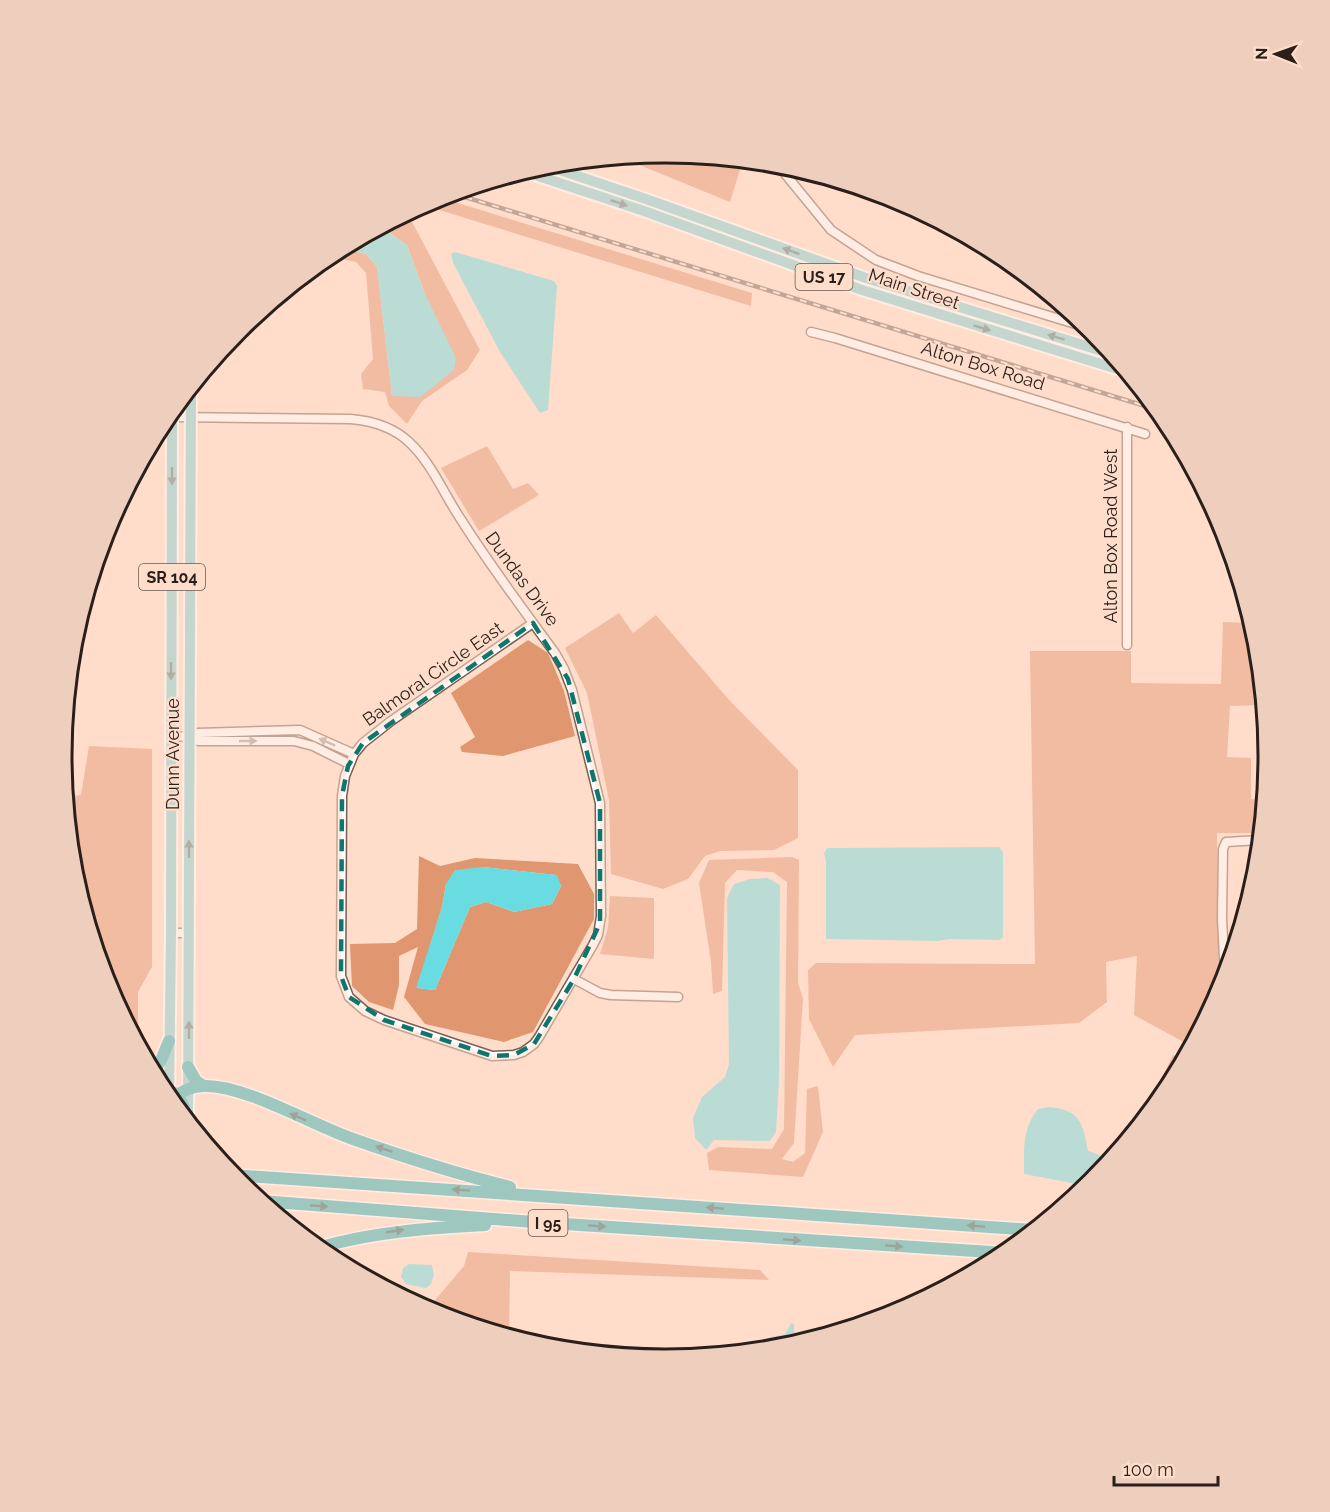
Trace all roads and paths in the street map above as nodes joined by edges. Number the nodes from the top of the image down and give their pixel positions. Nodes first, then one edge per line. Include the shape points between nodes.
1 (566, 171) edge
2 (786, 175) edge
3 (539, 176) edge
4 (599, 182) junction
5 (594, 195) junction
6 (1068, 322) edge
7 (811, 332) dead end
8 (1095, 349) edge
9 (1113, 368) edge
10 (191, 401) edge
11 (181, 415) edge
12 (191, 417) junction
13 (172, 427) edge
14 (1127, 427) junction
15 (1145, 434) dead end
16 (533, 623) junction
17 (1127, 645) dead end
18 (171, 736) junction
19 (190, 737) junction
20 (354, 754) junction
21 (349, 764) junction
22 (1252, 840) edge
23 (171, 933) junction
24 (189, 933) junction
25 (1224, 955) edge
26 (574, 979) junction
27 (344, 986) joint
28 (678, 997) dead end
29 (169, 1041) junction
30 (158, 1064) edge
31 (188, 1067) junction
32 (172, 1086) edge
33 (204, 1086) junction
34 (175, 1089) edge
35 (177, 1092) edge
36 (247, 1176) edge
37 (540, 1195) junction
38 (274, 1202) edge
39 (534, 1222) junction
40 (1022, 1229) edge
41 (330, 1245) edge
42 (989, 1252) edge

1 - 4 main road, Main Street / US 17
2 - 6 street via 831,230 876,260
3 - 5 main road, Main Street / US 17
4 - 5 street
8 -> 4 main road, Main Street / US 17 via 866,278
5 -> 9 main road, Main Street / US 17 via 862,290
7 - 14 street, Alton Box Road
10 - 12 main road, Dunn Avenue / SR 104
11 - 12 street, Dundas Drive
12 - 16 street, Dundas Drive via 351,419 394,430 423,459 479,548
12 - 19 main road, Dunn Avenue / SR 104
13 -> 18 main road, Dunn Avenue / SR 104
14 - 15 street, Alton Box Road
14 - 17 street, Alton Box Road West
16 - 20 street, Balmoral Circle East via 391,721
16 - 26 street, Dundas Drive via 568,679 602,812 598,935
18 - 19 street
18 - 23 main road, Dunn Avenue / SR 104
20 -> 19 street via 300,730 198,733
19 -> 21 street via 198,741 294,741
24 -> 19 main road, Dunn Avenue / SR 104
20 - 21 street, Balmoral Circle East
21 - 27 street, Balmoral Circle East via 342,801
22 - 25 street via 1226,842 1223,849
23 - 24 street
23 - 29 main road, Dunn Avenue / SR 104
31 -> 24 main road, Dunn Avenue / SR 104
26 - 27 street, Dundas Drive via 534,1044 523,1052 503,1056 492,1056 384,1020 357,1006
26 - 28 street via 611,995
29 - 30 highway
29 - 32 main road, Dunn Avenue / SR 104
31 - 33 highway
31 - 34 main road, Dunn Avenue / SR 104
33 - 35 highway
37 -> 33 highway via 352,1139 243,1093
37 -> 36 highway, I 95
40 -> 37 highway, I 95
38 -> 39 highway, I 95
41 -> 39 highway via 402,1230
39 -> 42 highway, I 95

